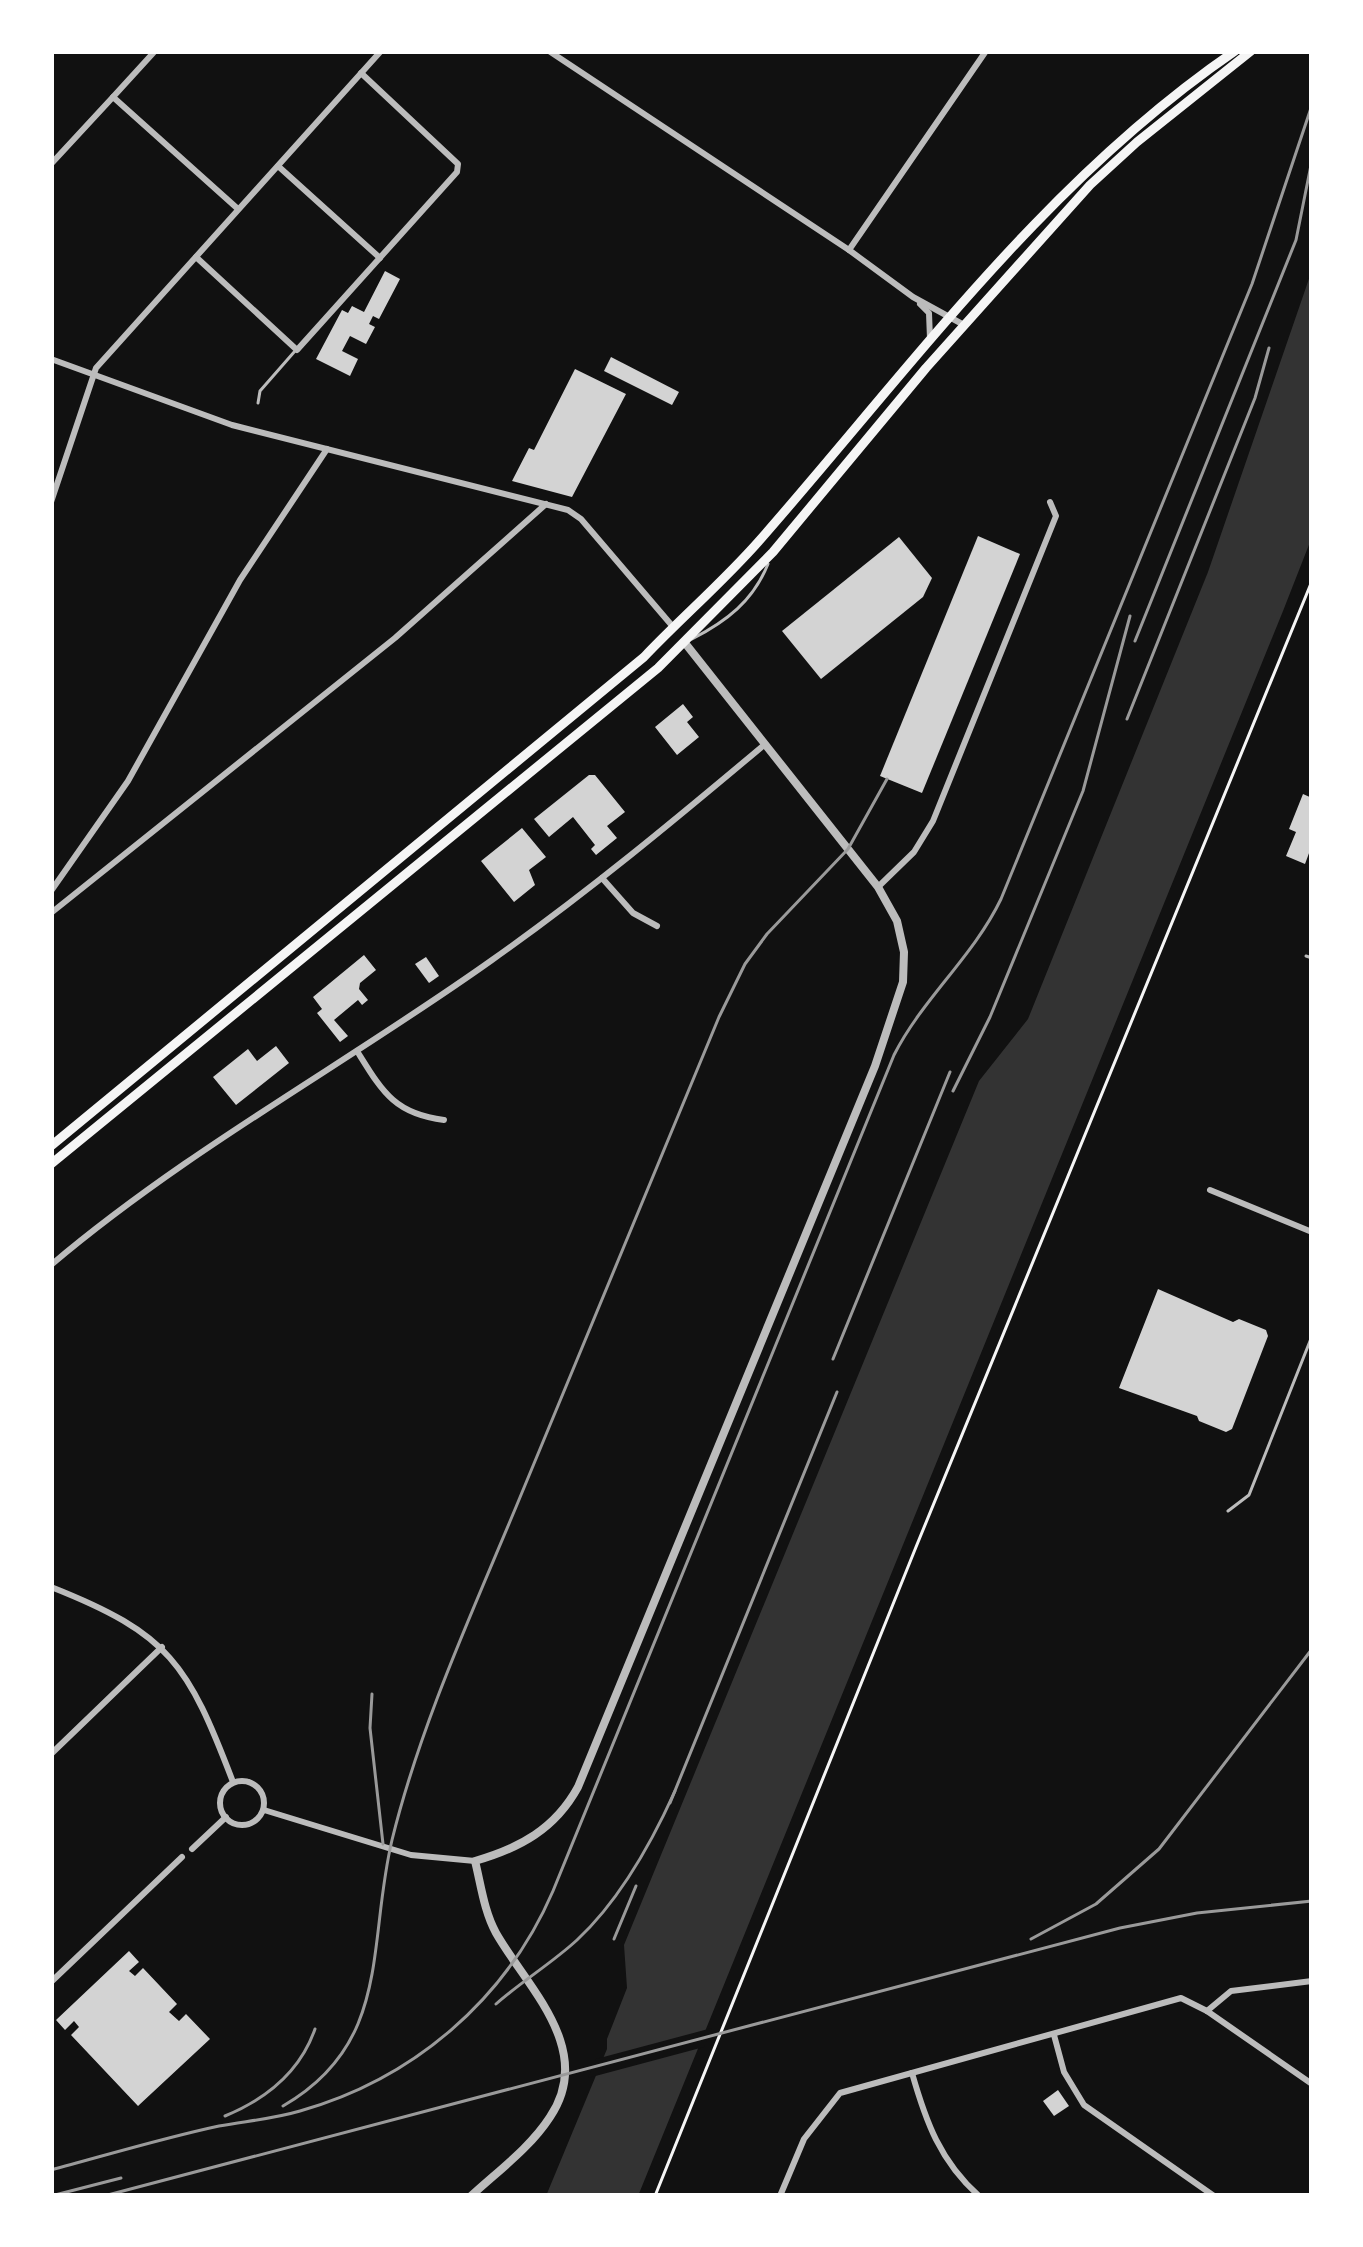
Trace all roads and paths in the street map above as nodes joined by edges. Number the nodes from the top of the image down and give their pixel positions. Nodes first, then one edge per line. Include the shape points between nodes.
1 (155, 51) edge
2 (381, 51) edge
3 (549, 51) edge
4 (986, 51) edge
5 (1234, 51) edge
6 (1251, 51) edge
7 (362, 73) junction
8 (113, 97) junction
9 (51, 164) edge
10 (278, 166) junction
11 (239, 210) junction
12 (849, 250) junction
13 (196, 257) junction
14 (380, 258) junction
15 (913, 297) junction
16 (949, 318) junction
17 (964, 325) junction
18 (930, 339) junction
19 (297, 350) junction
20 (51, 359) edge
21 (92, 374) junction
22 (258, 404) dead end
23 (327, 449) junction
24 (51, 502) edge
25 (1050, 502) dead end
26 (546, 504) junction
27 (1312, 581) edge
28 (674, 628) junction
29 (685, 643) junction
30 (764, 746) junction
31 (602, 878) junction
32 (878, 887) junction
33 (51, 891) edge
34 (51, 913) edge
35 (656, 926) dead end
36 (357, 1051) junction
37 (444, 1120) dead end
38 (51, 1146) edge
39 (51, 1164) edge
40 (1210, 1190) dead end
41 (1312, 1232) edge
42 (51, 1265) edge
43 (1312, 1336) edge
44 (1228, 1511) dead end
45 (51, 1586) edge
46 (162, 1647) junction
47 (51, 1754) edge
48 (232, 1782) junction
49 (264, 1810) junction
50 (226, 1817) junction
51 (192, 1849) dead end
52 (182, 1857) dead end
53 (475, 1861) junction
54 (1312, 1981) edge
55 (51, 1982) edge
56 (1207, 2011) junction
57 (1053, 2033) junction
58 (912, 2073) junction
59 (1311, 2081) edge
60 (471, 2196) edge
61 (655, 2196) edge
62 (780, 2196) edge
63 (979, 2196) edge
64 (1214, 2196) edge

1 - 8 street
2 - 7 street
3 - 12 street
4 - 12 street
5 - 16 main road via 1128,133
6 - 17 main road via 1090,185
7 - 10 street
7 - 14 street via 458,164
8 - 9 street
8 - 11 street
10 - 11 street
10 - 14 street
11 - 13 street
12 - 15 street
13 - 19 street
13 - 21 street
14 - 19 street
15 - 16 street
15 - 18 street via 928,313
16 - 17 street
16 - 18 main road
17 - 29 main road
18 - 28 main road via 746,556
19 - 22 lane
20 - 21 street
21 - 23 street via 232,425
21 - 24 street
23 - 26 street
23 - 33 street via 247,568 128,781
25 - 32 street via 1056,516 933,821
26 - 28 street via 580,519
26 - 34 street via 395,638
27 - 61 path
28 - 29 main road
28 - 38 main road
29 - 30 street
29 - 39 main road
30 - 31 street
30 - 32 street
31 - 35 street via 633,914
31 - 36 street
32 - 53 street via 904,952 895,1014 595,1746 556,1819 518,1846
36 - 37 street via 397,1105
36 - 42 street via 201,1149
40 - 41 street
43 - 44 lane via 1249,1496
45 - 46 street via 123,1617
46 - 47 street
46 - 48 street via 196,1693
48 - 49 street via 256,1786
48 - 50 street via 221,1795
49 - 50 street via 247,1824
49 - 53 street via 411,1855
50 - 51 street
52 - 55 street
53 - 60 street via 495,1930 551,2015 563,2079 533,2140
54 - 56 street via 1231,1991
56 - 57 street via 1180,1998
56 - 59 street
57 - 58 street
57 - 64 street via 1084,2105
58 - 62 street via 840,2093 804,2139
58 - 63 street via 926,2125

